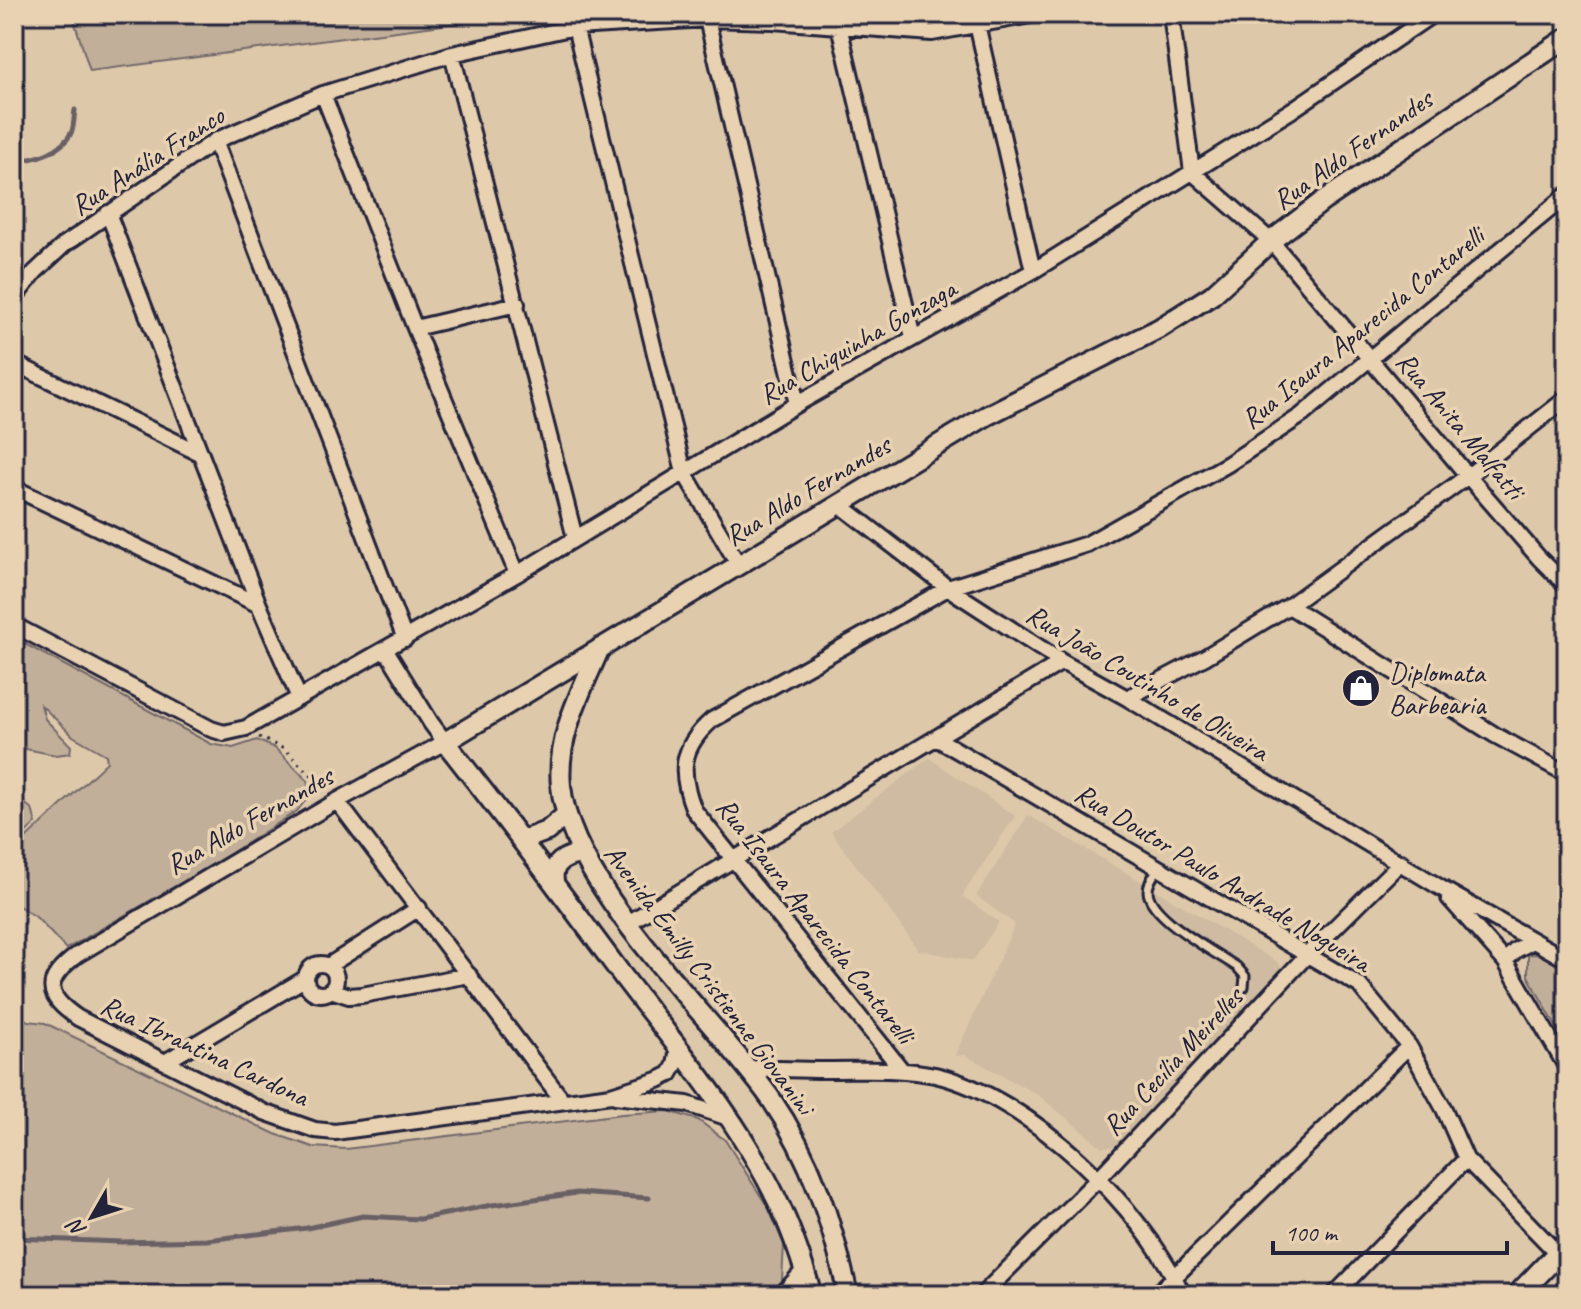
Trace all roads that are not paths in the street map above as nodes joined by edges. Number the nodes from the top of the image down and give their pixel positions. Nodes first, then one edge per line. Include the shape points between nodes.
1 (1036, 14) edge
2 (1171, 14) edge
3 (1433, 14) edge
4 (707, 19) junction
5 (977, 24) junction
6 (839, 26) junction
7 (575, 27) junction
8 (1567, 38) edge
9 (452, 54) junction
10 (323, 94) junction
11 (215, 141) junction
12 (1192, 172) junction
13 (1567, 195) edge
14 (108, 213) junction
15 (1271, 241) junction
16 (1033, 271) junction
17 (14, 298) edge
18 (517, 304) junction
19 (415, 328) junction
20 (913, 338) junction
21 (1371, 357) junction
22 (14, 363) edge
23 (1567, 398) edge
24 (797, 404) junction
25 (201, 454) junction
26 (684, 472) junction
27 (1468, 476) junction
28 (14, 488) edge
29 (839, 504) junction
30 (575, 538) junction
31 (738, 564) junction
32 (517, 574) junction
33 (1567, 586) edge
34 (948, 588) junction
35 (259, 605) junction
36 (1289, 606) junction
37 (14, 625) edge
38 (405, 639) junction
39 (600, 648) junction
40 (386, 650) junction
41 (1062, 662) junction
42 (299, 698) junction
43 (1127, 698) junction
44 (936, 738) junction
45 (445, 742) junction
46 (1567, 774) edge
47 (337, 801) junction
48 (566, 815) junction
49 (523, 840) junction
50 (582, 854) junction
51 (731, 859) junction
52 (1401, 862) junction
53 (1159, 868) junction
54 (554, 881) junction
55 (1441, 888) junction
56 (419, 908) junction
57 (628, 923) junction
58 (1533, 941) junction
59 (1308, 954) junction
60 (1567, 960) edge
61 (1505, 961) junction
62 (328, 966) junction
63 (59, 969) joint
64 (469, 975) junction
65 (306, 978) junction
66 (1244, 987) dead end
67 (331, 990) junction
68 (1561, 1042) edge
69 (1409, 1046) junction
70 (678, 1048) junction
71 (165, 1062) junction
72 (747, 1068) junction
73 (1567, 1068) edge
74 (901, 1069) junction
75 (611, 1095) junction
76 (563, 1101) junction
77 (729, 1118) junction
78 (1466, 1159) junction
79 (1098, 1179) junction
80 (1562, 1249) edge
81 (805, 1272) junction
82 (1174, 1275) junction
83 (784, 1295) edge
84 (812, 1295) edge
85 (848, 1295) edge
86 (982, 1295) edge
87 (1156, 1295) edge
88 (1183, 1295) edge
89 (1334, 1295) edge
90 (1518, 1295) edge

1 - 5 street, Rua Anália Franco
2 - 12 street
3 - 12 street, Rua Chiquinha Gonzaga
4 - 6 street, Rua Anália Franco
4 - 7 street, Rua Anália Franco
4 - 24 street
5 - 6 street, Rua Anália Franco via 932,33
5 - 16 street
6 - 20 street
7 - 9 street, Rua Anália Franco
7 - 26 street
8 - 15 street, Rua Aldo Fernandes via 1391,153
9 - 10 street, Rua Anália Franco
9 - 18 street
10 - 11 street, Rua Anália Franco
10 - 19 street
11 - 14 street, Rua Anália Franco
11 - 38 street
12 - 15 street, Rua Anita Malfatti
12 - 16 street, Rua Chiquinha Gonzaga
13 - 21 street, Rua Isaura Aparecida Contarelli
14 - 17 street, Rua Anália Franco via 65,244
14 - 25 street
15 - 21 street, Rua Anita Malfatti
15 - 29 street, Rua Aldo Fernandes via 1212,295 1160,328 986,416
16 - 20 street, Rua Chiquinha Gonzaga
18 - 19 street
18 - 30 street
19 - 32 street
20 - 24 street, Rua Chiquinha Gonzaga
21 - 27 street, Rua Anita Malfatti
21 - 34 street, Rua Isaura Aparecida Contarelli via 1302,415 1228,464 1087,544
22 - 25 street
23 - 27 street
24 - 26 street, Rua Chiquinha Gonzaga
25 - 35 street
26 - 30 street, Rua Chiquinha Gonzaga
26 - 31 street
27 - 33 street, Rua Anita Malfatti
27 - 36 street
28 - 35 street
29 - 31 street, Rua Aldo Fernandes
29 - 34 street, Rua João Coutinho de Oliveira
30 - 32 street, Rua Chiquinha Gonzaga
31 - 39 street, Rua Aldo Fernandes
32 - 38 street, Rua Chiquinha Gonzaga
34 - 41 street, Rua João Coutinho de Oliveira
34 - 51 street, Rua Isaura Aparecida Contarelli via 697,733 684,762 687,792 694,810
35 - 42 street
36 - 43 street
36 - 46 street
37 - 42 street, Rua Chiquinha Gonzaga via 224,733 246,728
38 - 40 street, Rua Chiquinha Gonzaga
39 - 45 street, Rua Aldo Fernandes
39 - 48 street, Avenida Emilly Cristienne Giovanini via 568,723 561,757
40 - 42 street, Rua Chiquinha Gonzaga
40 - 45 street
41 - 43 street, Rua João Coutinho de Oliveira
41 - 44 street
43 - 52 street, Rua João Coutinho de Oliveira
44 - 51 street
44 - 53 street, Rua Doutor Paulo Andrade Nogueira
45 - 47 street, Rua Aldo Fernandes
45 - 49 street
47 - 56 street
47 - 63 street, Rua Aldo Fernandes
48 - 49 street via 547,831
48 - 50 street, Avenida Emilly Cristienne Giovanini
49 - 54 street
50 - 54 street via 557,864
50 - 57 street, Avenida Emilly Cristienne Giovanini
51 - 57 street
51 - 74 street, Rua Isaura Aparecida Contarelli
52 - 55 street, Rua João Coutinho de Oliveira
52 - 59 street, Rua Cecília Meirelles
53 - 59 street, Rua Doutor Paulo Andrade Nogueira
53 - 66 lane via 1149,884 1149,899 1172,923 1237,967 1245,976
54 - 70 street
55 - 58 street
55 - 61 street
56 - 62 street
56 - 64 street
57 - 72 street, Avenida Emilly Cristienne Giovanini
58 - 60 street
58 - 61 street
59 - 69 street, Rua Doutor Paulo Andrade Nogueira via 1359,985
59 - 79 street, Rua Cecília Meirelles
61 - 68 street
62 - 65 street via 313,966
62 - 67 street via 336,977
63 - 71 street, Rua Ibrantina Cardona via 51,984 58,1004
64 - 67 street via 362,995
64 - 76 street
65 - 67 street via 312,991
65 - 71 street
68 - 73 street
69 - 78 street, Rua Doutor Paulo Andrade Nogueira
69 - 82 street
70 - 75 street, Rua Ibrantina Cardona via 670,1074
70 - 77 street
71 - 76 street, Rua Ibrantina Cardona via 264,1112 335,1132
72 - 74 street
72 - 85 street, Avenida Emilly Cristienne Giovanini via 812,1172 838,1245
74 - 79 street via 957,1081 1007,1107 1049,1135
75 - 76 street, Rua Ibrantina Cardona
75 - 77 street, Rua Ibrantina Cardona via 687,1104
77 - 81 street via 779,1204
78 - 80 street, Rua Doutor Paulo Andrade Nogueira
78 - 89 street
79 - 82 street via 1140,1225
79 - 86 street, Rua Cecília Meirelles
80 - 90 main road
81 - 83 street
81 - 84 street
82 - 87 street
82 - 88 street

